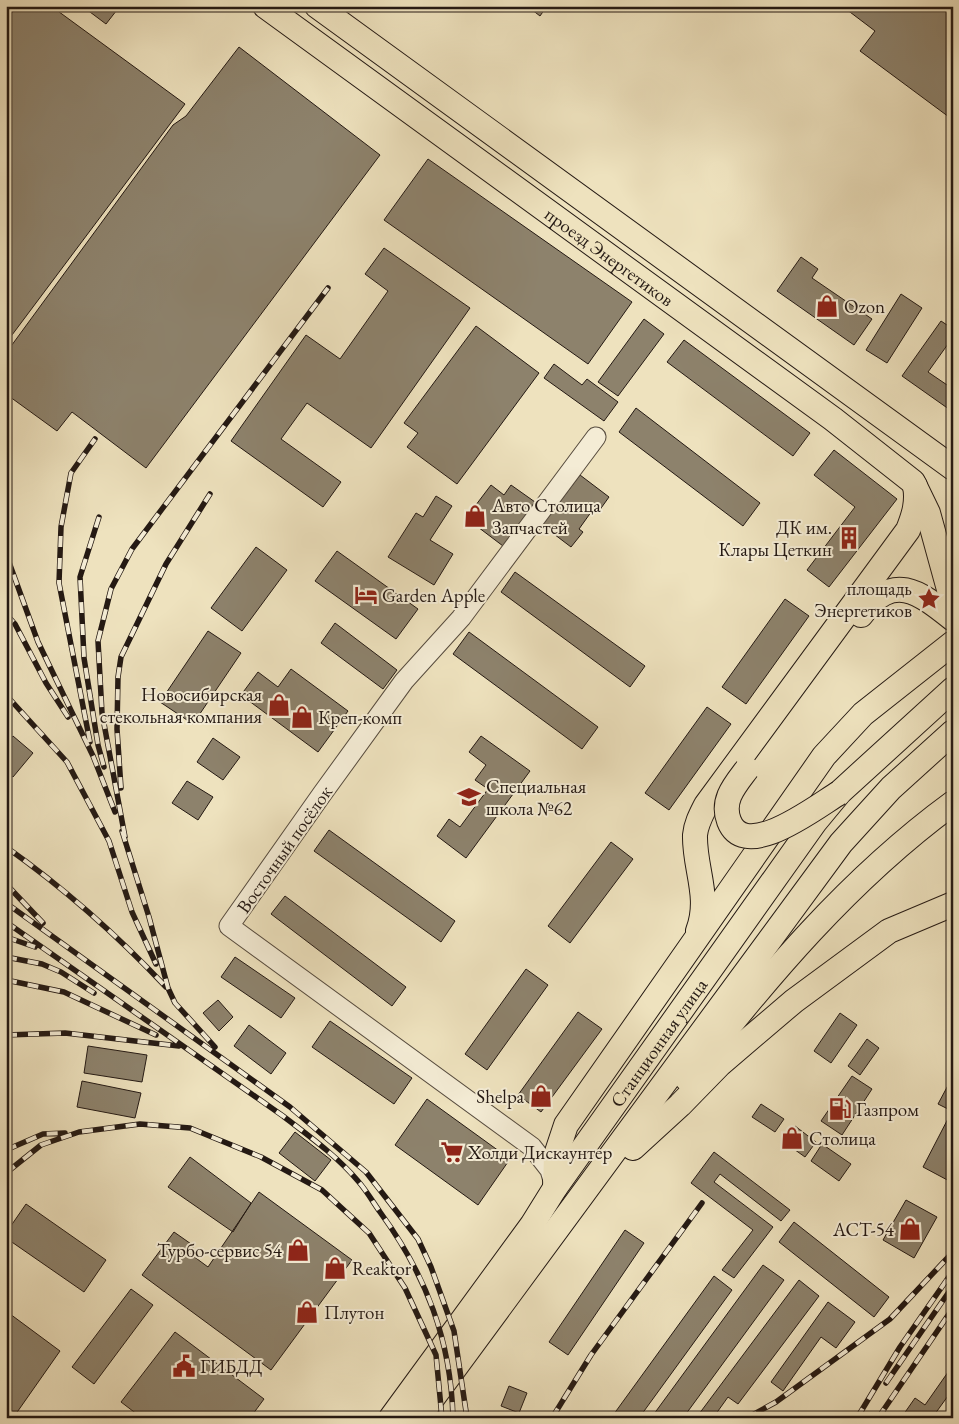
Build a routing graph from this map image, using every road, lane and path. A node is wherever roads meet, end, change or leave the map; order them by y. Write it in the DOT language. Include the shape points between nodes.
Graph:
graph roads {
  1 [pos="265,6"];
  2 [pos="317,6"];
  3 [pos="596,437"];
  4 [pos="953,468"];
  5 [pos="915,486"];
  6 [pos="953,604"];
  7 [pos="953,619"];
  8 [pos="953,643"];
  9 [pos="953,690"];
  10 [pos="953,732"];
  11 [pos="839,793"];
  12 [pos="953,803"];
  13 [pos="953,904"];
  14 [pos="693,945"];
  15 [pos="632,1148"];
  16 [pos="556,1188"];
  17 [pos="498,1271"];
  18 [pos="518,1284"];
  19 [pos="391,1418"];
  20 [pos="418,1418"];
  1 -- 5 [label="main road, проезд Энергетиков" via="832,419"];
  2 -- 4 [label="main road, проезд Энергетиков"];
  3 -- 16 [label="street, Восточный посёлок" via="461,618 404,681 229,926 532,1148 550,1170"];
  5 -- 6 [label="main road, проезд Энергетиков" via="928,513"];
  5 -- 14 [label="main road" via="914,514 908,530 702,813 695,835 703,885 703,915"];
  7 -- 11 [label="main road, bridge" via="934,603 908,589 884,592 870,603 747,770 728,798 726,810 730,824 739,833 750,838 764,836"];
  8 -- 14 [label="main road" via="863,714 836,743"];
  9 -- 11 [label="main road, Станционная улица"];
  10 -- 18 [label="main road, Станционная улица" via="891,788 846,836"];
  11 -- 16 [label="main road, Станционная улица"];
  12 -- 15 [label="main road" via="916,830 806,935 748,1001"];
  13 -- 15 [label="main road" via="888,931 794,1001 720,1064"];
  14 -- 16 [label="main road" via="566,1125 556,1155"];
  15 -- 18 [label="main road" via="554,1252"];
  16 -- 17 [label="main road, Станционная улица"];
  17 -- 18 [label="main road"];
  17 -- 19 [label="main road, Станционная улица"];
  18 -- 20 [label="main road, Станционная улица"];
}
